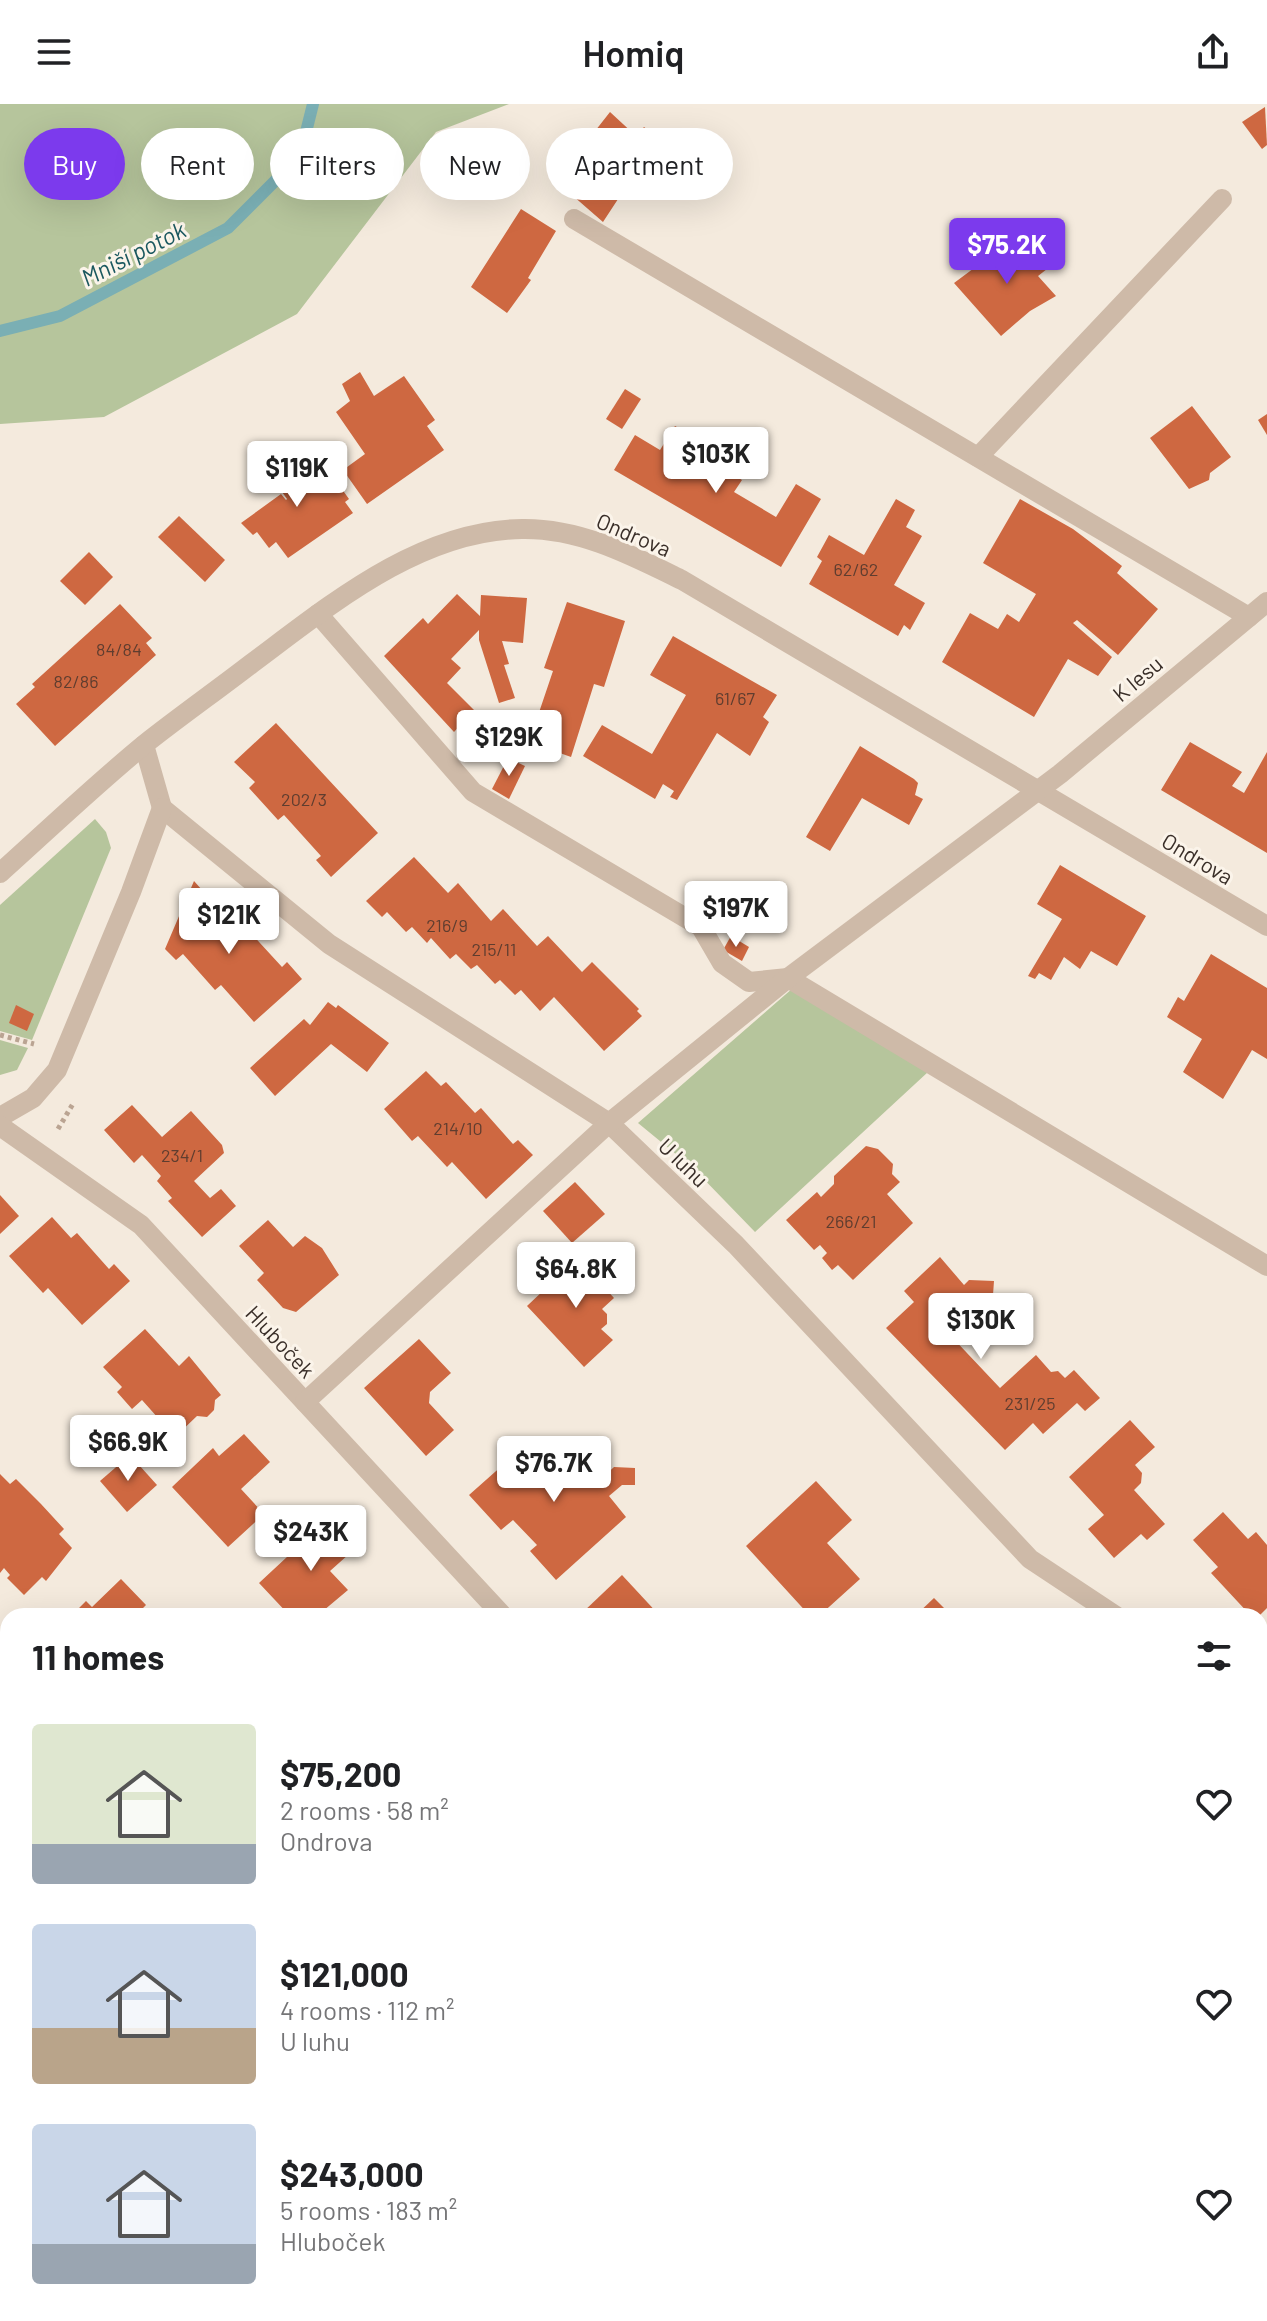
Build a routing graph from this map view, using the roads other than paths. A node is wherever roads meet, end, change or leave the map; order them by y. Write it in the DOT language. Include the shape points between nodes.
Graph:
graph roads {
  1 [pos="1222,199"];
  2 [pos="574,219"];
  3 [pos="978,457"];
  4 [pos="1267,602"];
  5 [pos="318,614"];
  6 [pos="1249,617"];
  7 [pos="144,745"];
  8 [pos="1038,791"];
  9 [pos="162,808"];
  10 [pos="0,873"];
  11 [pos="1267,926"];
  12 [pos="788,978"];
  13 [pos="0,1117"];
  14 [pos="609,1123"];
  15 [pos="0,1126"];
  16 [pos="1267,1266"];
  17 [pos="305,1402"];
  18 [pos="496,1608"];
  19 [pos="1104,1608"];
  1 -- 3 [label="street"];
  2 -- 3 [label="street"];
  3 -- 6 [label="street"];
  4 -- 6 [label="street, K lesu"];
  5 -- 7 [label="street, Ondrova"];
  5 -- 8 [label="street, Ondrova" via="398,565 459,540 524,529 583,537 682,580"];
  5 -- 12 [label="street" via="473,792 701,927 722,963 749,982"];
  6 -- 8 [label="street, K lesu"];
  7 -- 9 [label="street"];
  7 -- 10 [label="street, Ondrova"];
  8 -- 11 [label="street, Ondrova"];
  8 -- 12 [label="street, K lesu"];
  9 -- 13 [label="street" via="57,1070 33,1098"];
  9 -- 14 [label="street, U luhu" via="329,944"];
  12 -- 14 [label="street, K lesu"];
  12 -- 16 [label="street"];
  14 -- 17 [label="street, K lesu"];
  14 -- 19 [label="street, U luhu" via="736,1245 1030,1559"];
  15 -- 17 [label="street, Hluboček" via="141,1225"];
  17 -- 18 [label="street, Hluboček"];
}
